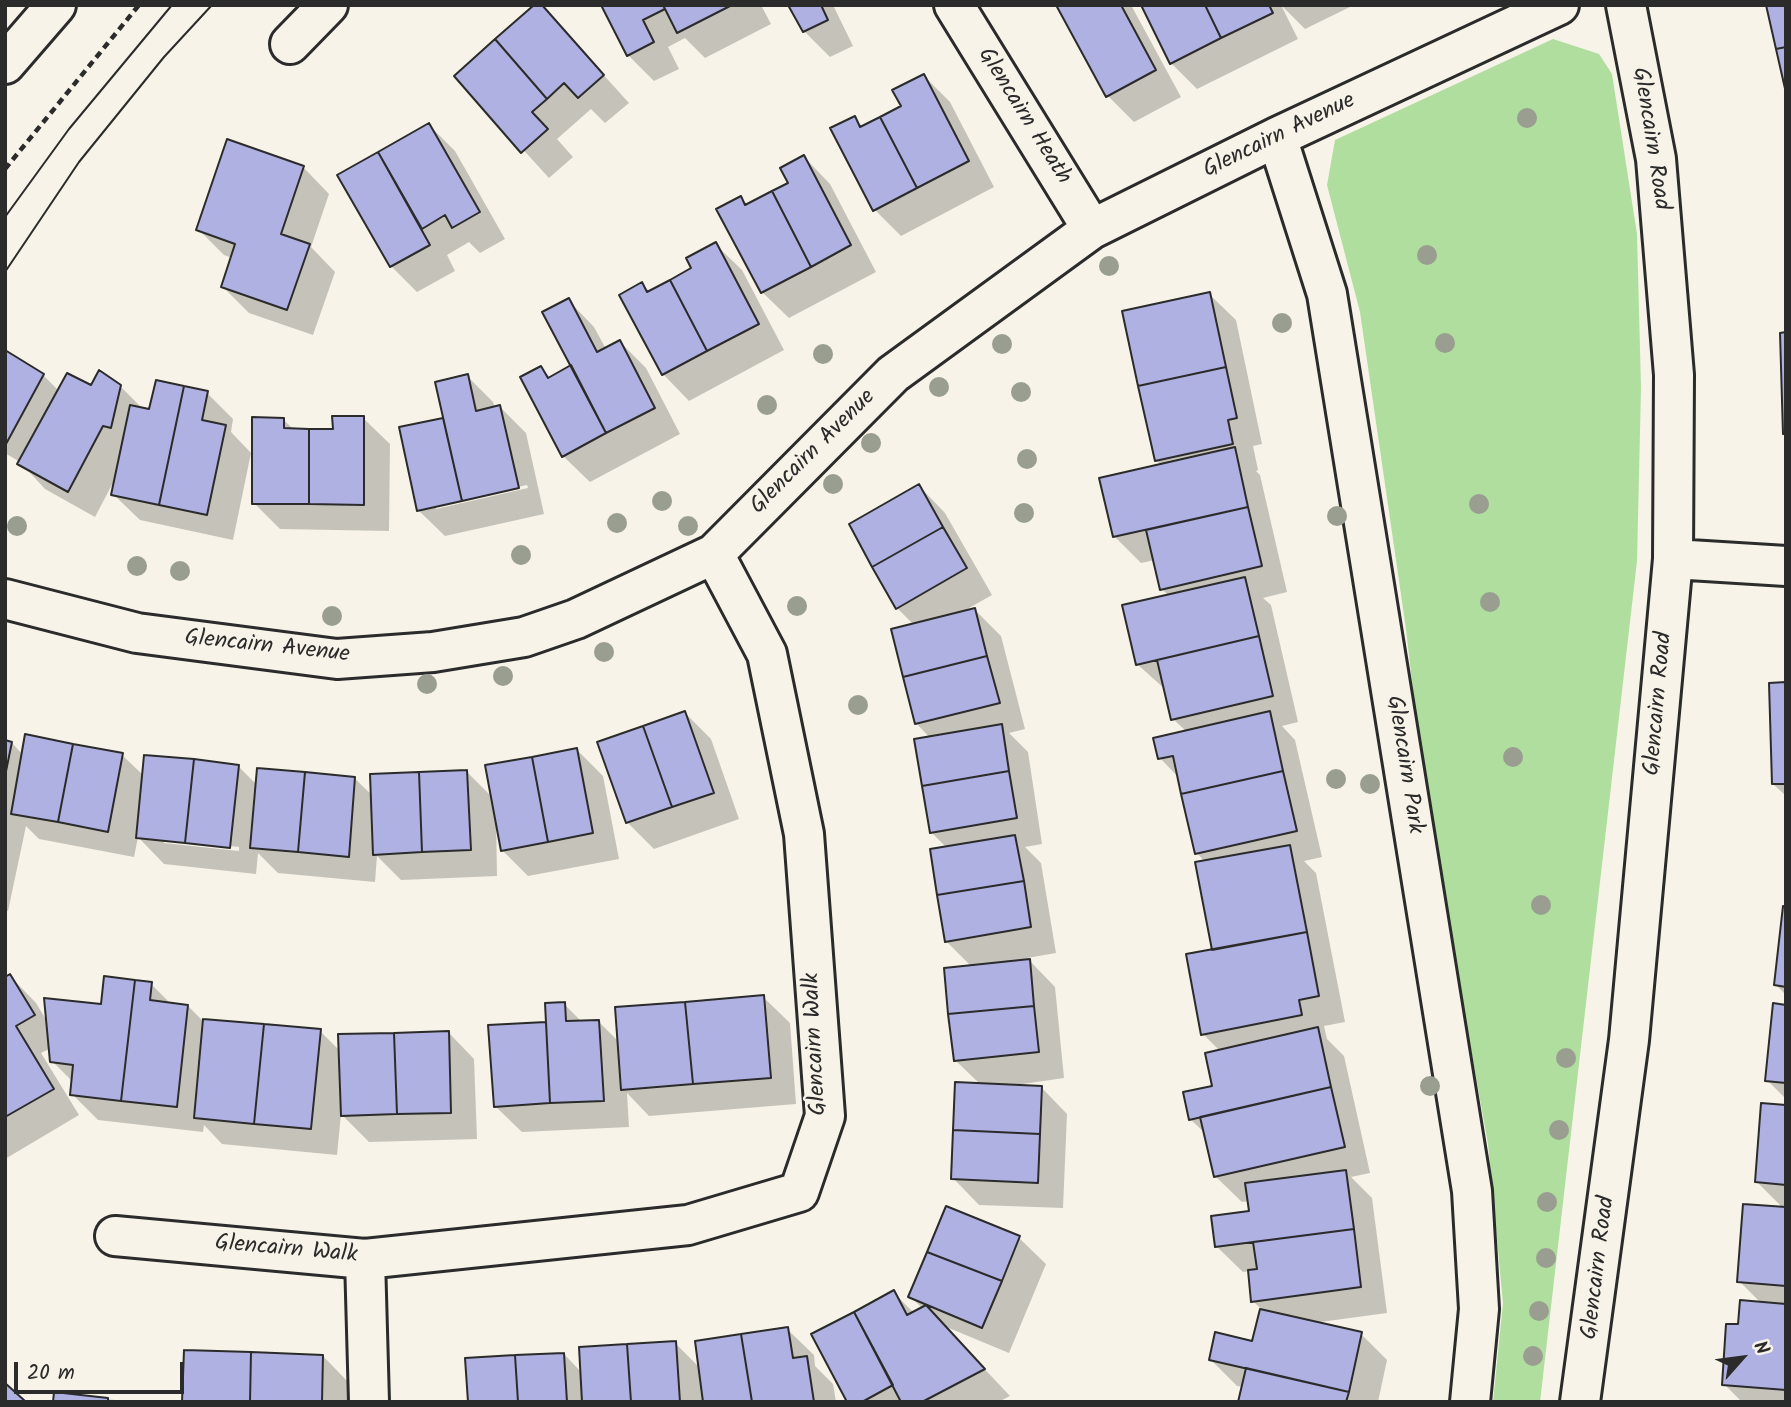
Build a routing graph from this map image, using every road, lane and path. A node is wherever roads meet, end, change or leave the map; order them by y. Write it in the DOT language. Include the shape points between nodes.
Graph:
graph roads {
  1 [pos="56,5"];
  2 [pos="139,5"];
  3 [pos="328,5"];
  4 [pos="954,5"];
  5 [pos="1559,5"];
  6 [pos="1626,5"];
  7 [pos="290,44"];
  8 [pos="5,64"];
  9 [pos="1277,137"];
  10 [pos="5,169"];
  11 [pos="1092,229"];
  12 [pos="714,554"];
  13 [pos="1673,559"];
  14 [pos="1786,566"];
  15 [pos="5,599"];
  16 [pos="115,1236"];
  17 [pos="365,1259"];
  18 [pos="369,1402"];
  19 [pos="1470,1402"];
  20 [pos="1580,1402"];
  1 -- 8 [label="street"];
  2 -- 10 [label="path"];
  3 -- 7 [label="street"];
  4 -- 11 [label="street, Glencairn Heath"];
  5 -- 9 [label="street, Glencairn Avenue"];
  6 -- 13 [label="street, Glencairn Road" via="1656,159 1674,375"];
  9 -- 11 [label="street, Glencairn Avenue"];
  9 -- 19 [label="street, Glencairn Park" via="1327,294 1472,1191 1479,1309"];
  11 -- 12 [label="street, Glencairn Avenue" via="893,374"];
  12 -- 15 [label="street, Glencairn Avenue" via="576,620 524,637 433,652 337,659 137,633"];
  12 -- 17 [label="street, Glencairn Walk" via="767,654 804,834 825,1116 799,1192 688,1225"];
  13 -- 14 [label="street"];
  13 -- 20 [label="street, Glencairn Road" via="1629,1040"];
  16 -- 17 [label="street, Glencairn Walk"];
  17 -- 18 [label="street"];
}
